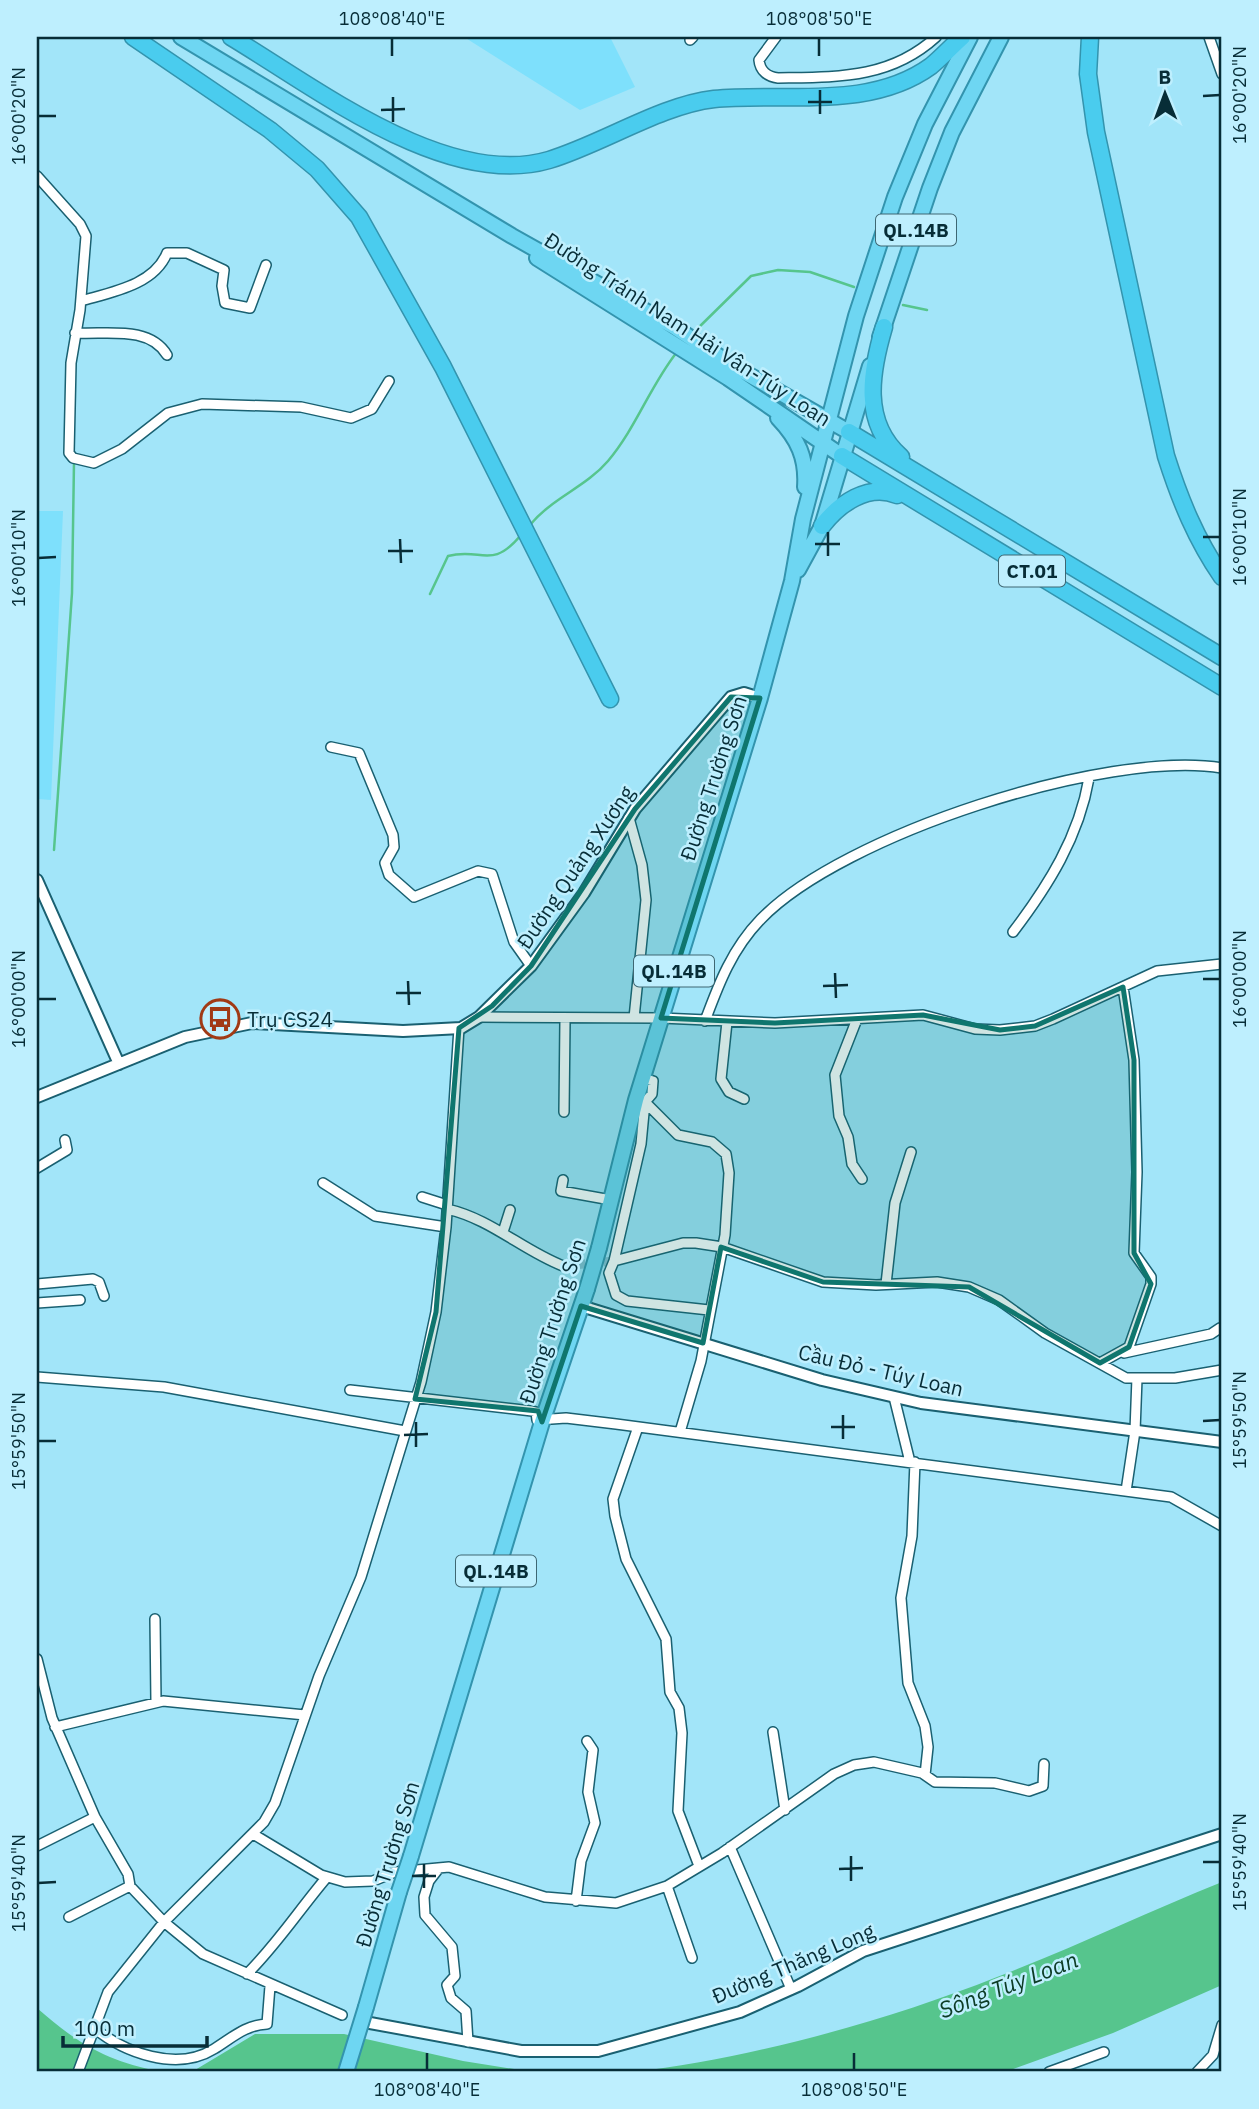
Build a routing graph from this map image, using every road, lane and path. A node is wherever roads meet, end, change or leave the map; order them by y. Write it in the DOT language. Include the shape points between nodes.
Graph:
graph roads {
  1 [pos="133,37"];
  2 [pos="181,37"];
  3 [pos="231,37"];
  4 [pos="776,37"];
  5 [pos="936,37"];
  6 [pos="962,37"];
  7 [pos="970,37"];
  8 [pos="1001,37"];
  9 [pos="1090,37"];
  10 [pos="1209,37"];
  11 [pos="1222,74"];
  12 [pos="37,176"];
  13 [pos="512,236"];
  14 [pos="266,265"];
  15 [pos="81,301"];
  16 [pos="884,327"];
  17 [pos="75,333"];
  18 [pos="698,352"];
  19 [pos="167,355"];
  20 [pos="728,378"];
  21 [pos="389,381"];
  22 [pos="829,418"];
  23 [pos="849,432"];
  24 [pos="823,441"];
  25 [pos="842,456"];
  26 [pos="963,500"];
  27 [pos="803,519"];
  28 [pos="950,522"];
  29 [pos="822,526"];
  30 [pos="1222,577"];
  31 [pos="792,581"];
  32 [pos="1222,657"];
  33 [pos="1222,687"];
  34 [pos="609,695"];
  35 [pos="760,698"];
  36 [pos="331,747"];
  37 [pos="1222,768"];
  38 [pos="1089,778"];
  39 [pos="629,818"];
  40 [pos="37,880"];
  41 [pos="1013,932"];
  42 [pos="1222,964"];
  43 [pos="531,966"];
  44 [pos="1123,987"];
  45 [pos="479,1017"];
  46 [pos="634,1018"];
  47 [pos="661,1018"];
  48 [pos="857,1019"];
  49 [pos="565,1020"];
  50 [pos="705,1021"];
  51 [pos="727,1022"];
  52 [pos="459,1028"];
  53 [pos="119,1064"];
  54 [pos="643,1078"];
  55 [pos="37,1097"];
  56 [pos="744,1099"];
  57 [pos="645,1102"];
  58 [pos="564,1112"];
  59 [pos="65,1139"];
  60 [pos="911,1152"];
  61 [pos="37,1168"];
  62 [pos="862,1179"];
  63 [pos="563,1180"];
  64 [pos="323,1183"];
  65 [pos="422,1197"];
  66 [pos="611,1200"];
  67 [pos="447,1207"];
  68 [pos="510,1210"];
  69 [pos="446,1227"];
  70 [pos="503,1232"];
  71 [pos="722,1247"];
  72 [pos="614,1261"];
  73 [pos="563,1266"];
  74 [pos="37,1284"];
  75 [pos="887,1284"];
  76 [pos="104,1296"];
  77 [pos="80,1300"];
  78 [pos="37,1303"];
  79 [pos="581,1306"];
  80 [pos="709,1311"];
  81 [pos="1220,1328"];
  82 [pos="703,1343"];
  83 [pos="1119,1354"];
  84 [pos="1100,1363"];
  85 [pos="1222,1370"];
  86 [pos="37,1377"];
  87 [pos="1137,1378"];
  88 [pos="350,1390"];
  89 [pos="894,1397"];
  90 [pos="415,1399"];
  91 [pos="542,1422"];
  92 [pos="638,1427"];
  93 [pos="405,1431"];
  94 [pos="1135,1431"];
  95 [pos="680,1432"];
  96 [pos="1222,1442"];
  97 [pos="913,1462"];
  98 [pos="1126,1491"];
  99 [pos="1222,1526"];
  100 [pos="155,1619"];
  101 [pos="37,1659"];
  102 [pos="156,1702"];
  103 [pos="305,1715"];
  104 [pos="55,1727"];
  105 [pos="773,1732"];
  106 [pos="587,1741"];
  107 [pos="1044,1764"];
  108 [pos="925,1774"];
  109 [pos="785,1810"];
  110 [pos="95,1817"];
  111 [pos="253,1834"];
  112 [pos="1222,1834"];
  113 [pos="37,1846"];
  114 [pos="730,1847"];
  115 [pos="699,1866"];
  116 [pos="439,1868"];
  117 [pos="327,1877"];
  118 [pos="130,1886"];
  119 [pos="667,1886"];
  120 [pos="576,1901"];
  121 [pos="68,1917"];
  122 [pos="164,1922"];
  123 [pos="692,1958"];
  124 [pos="247,1974"];
  125 [pos="270,1986"];
  126 [pos="791,1989"];
  127 [pos="342,2015"];
  128 [pos="370,2023"];
  129 [pos="1222,2025"];
  130 [pos="93,2027"];
  131 [pos="468,2042"];
  132 [pos="1104,2052"];
  133 [pos="78,2072"];
  134 [pos="346,2072"];
  135 [pos="1049,2072"];
  136 [pos="1197,2072"];
  1 -- 34 [label="highway" via="271,130 317,169 359,217 511,499"];
  2 -- 13 [label="highway, Đường Tránh Nam Hải Vân-Túy Loan"];
  3 -- 6 [label="highway" via="421,148 477,163 515,165 582,150 706,100 829,96 883,88 930,66"];
  4 -- 5 [label="street" via="759,67 778,78 861,75 908,58"];
  7 -- 22 [label="highway, Đường Trường Sơn / QL.14B" via="925,124 895,197"];
  8 -- 16 [label="highway, Đường Trường Sơn / QL.14B" via="939,166"];
  9 -- 30 [label="highway" via="1088,74 1096,132 1166,456 1202,548"];
  10 -- 11 [label="street"];
  12 -- 15 [label="street" via="84,229 87,243"];
  13 -- 18 [label="highway, Đường Tránh Nam Hải Vân-Túy Loan" via="531,254 662,337"];
  13 -- 18 [label="highway, Đường Tránh Nam Hải Vân-Túy Loan" via="674,327"];
  14 -- 15 [label="street" via="250,307 225,303 224,270 187,253 167,253 161,267 146,278"];
  15 -- 17 [label="street"];
  16 -- 23 [label="highway, Đường Trường Sơn / QL.14B"];
  16 -- 26 [label="highway" via="870,392 883,433 892,449 912,467"];
  17 -- 19 [label="street" via="136,333 160,343"];
  17 -- 21 [label="street" via="69,453 94,463 122,449 168,413 202,404 242,403 301,407 351,418 372,409"];
  18 -- 20 [label="highway, Đường Tránh Nam Hải Vân-Túy Loan"];
  18 -- 22 [label="highway, Đường Tránh Nam Hải Vân-Túy Loan"];
  20 -- 24 [label="highway, Đường Tránh Nam Hải Vân-Túy Loan"];
  20 -- 27 [label="highway" via="770,410 799,445 806,469"];
  22 -- 23 [label="highway, Đường Tránh Nam Hải Vân-Túy Loan"];
  22 -- 24 [label="highway, Đường Trường Sơn / QL.14B"];
  23 -- 25 [label="highway, Đường Trường Sơn / QL.14B"];
  23 -- 26 [label="highway, CT.01"];
  24 -- 25 [label="highway, Đường Tránh Nam Hải Vân-Túy Loan"];
  24 -- 27 [label="highway, Đường Trường Sơn / QL.14B"];
  25 -- 28 [label="highway, CT.01"];
  25 -- 29 [label="highway, Đường Trường Sơn / QL.14B"];
  26 -- 32 [label="highway, CT.01"];
  27 -- 31 [label="highway, Đường Trường Sơn / QL.14B"];
  28 -- 29 [label="highway" via="893,493 877,491 836,508"];
  28 -- 33 [label="highway, CT.01"];
  29 -- 31 [label="highway, Đường Trường Sơn / QL.14B"];
  31 -- 35 [label="highway, Đường Trường Sơn / QL.14B"];
  35 -- 39 [label="street, Đường Quảng Xương" via="744,693 731,697"];
  35 -- 47 [label="highway, Đường Trường Sơn / QL.14B"];
  36 -- 43 [label="street" via="359,753 369,770 393,835 394,847 385,863 389,875 414,897 478,871 492,874 514,942"];
  37 -- 38 [label="street" via="1156,767"];
  38 -- 41 [label="street" via="1074,834"];
  38 -- 50 [label="street" via="1004,797 911,829 814,878 746,936 726,966"];
  39 -- 43 [label="street, Đường Quảng Xương" via="591,883"];
  39 -- 46 [label="street" via="646,900"];
  40 -- 53 [label="street"];
  42 -- 44 [label="street" via="1157,971"];
  43 -- 45 [label="street, Đường Quảng Xương"];
  44 -- 48 [label="street" via="1035,1026 1000,1031 923,1015"];
  44 -- 83 [label="street" via="1134,1060 1134,1253 1151,1284 1129,1347"];
  45 -- 49 [label="street"];
  45 -- 52 [label="street, Đường Quảng Xương"];
  46 -- 47 [label="street"];
  46 -- 49 [label="street"];
  47 -- 50 [label="street"];
  47 -- 54 [label="highway, Đường Trường Sơn / QL.14B"];
  48 -- 51 [label="street"];
  48 -- 62 [label="street" via="835,1075 839,1116 852,1164"];
  49 -- 58 [label="street"];
  50 -- 51 [label="street"];
  51 -- 56 [label="street" via="721,1079 729,1093"];
  52 -- 53 [label="street, Đường Quảng Xương" via="403,1031 252,1023 185,1037"];
  52 -- 67 [label="street"];
  53 -- 55 [label="street, Đường Quảng Xương"];
  54 -- 57 [label="street" via="653,1081 652,1094"];
  54 -- 66 [label="highway, Đường Trường Sơn / QL.14B"];
  57 -- 71 [label="street" via="678,1135 712,1142 726,1154 729,1173"];
  57 -- 72 [label="street" via="641,1144"];
  59 -- 61 [label="street" via="67,1150"];
  60 -- 75 [label="street" via="895,1203"];
  63 -- 66 [label="street" via="561,1191"];
  64 -- 69 [label="street" via="375,1216"];
  65 -- 67 [label="street"];
  66 -- 79 [label="highway, Đường Trường Sơn / QL.14B, bridge"];
  67 -- 69 [label="street"];
  67 -- 70 [label="street"];
  68 -- 70 [label="street"];
  69 -- 90 [label="street" via="436,1312"];
  70 -- 73 [label="street"];
  71 -- 72 [label="street" via="682,1243"];
  71 -- 75 [label="street" via="823,1282"];
  71 -- 80 [label="street"];
  72 -- 80 [label="street" via="609,1273 615,1295 627,1301"];
  74 -- 76 [label="street" via="93,1279"];
  75 -- 84 [label="street" via="937,1282 969,1287 999,1300 1045,1333"];
  77 -- 78 [label="street"];
  79 -- 82 [label="street, Cầu Đỏ - Túy Loan"];
  79 -- 91 [label="highway, Đường Trường Sơn / QL.14B"];
  80 -- 82 [label="street"];
  81 -- 83 [label="street" via="1211,1334"];
  82 -- 89 [label="street, Cầu Đỏ - Túy Loan"];
  82 -- 95 [label="street"];
  83 -- 84 [label="street"];
  84 -- 87 [label="street" via="1126,1378"];
  85 -- 87 [label="street" via="1175,1378"];
  86 -- 93 [label="street" via="164,1387"];
  87 -- 94 [label="street"];
  88 -- 90 [label="street"];
  89 -- 94 [label="street, Cầu Đỏ - Túy Loan"];
  89 -- 97 [label="street"];
  90 -- 91 [label="street" via="536,1412"];
  90 -- 93 [label="street"];
  91 -- 92 [label="street" via="566,1418"];
  91 -- 134 [label="highway, Đường Trường Sơn / QL.14B, bridge"];
  92 -- 95 [label="street"];
  92 -- 115 [label="street" via="613,1499 615,1516 626,1559 666,1639 670,1692 679,1708 682,1733 678,1811"];
  93 -- 103 [label="street" via="361,1577"];
  94 -- 96 [label="street, Cầu Đỏ - Túy Loan"];
  94 -- 98 [label="street"];
  95 -- 97 [label="street"];
  97 -- 98 [label="street"];
  97 -- 108 [label="street" via="912,1536 901,1598 908,1683 928,1747"];
  98 -- 99 [label="street" via="1171,1497"];
  100 -- 102 [label="street"];
  101 -- 104 [label="street"];
  102 -- 103 [label="street"];
  102 -- 104 [label="street"];
  103 -- 111 [label="street" via="275,1803"];
  104 -- 110 [label="street"];
  105 -- 109 [label="street"];
  106 -- 120 [label="street" via="593,1750 588,1792 595,1823 581,1861"];
  107 -- 108 [label="street" via="1043,1786 1029,1791 995,1783 935,1782"];
  108 -- 109 [label="street" via="874,1762 854,1765"];
  109 -- 114 [label="street"];
  110 -- 113 [label="street"];
  110 -- 118 [label="street" via="128,1874"];
  111 -- 117 [label="street"];
  111 -- 122 [label="street"];
  112 -- 126 [label="street, Đường Thăng Long" via="863,1951"];
  114 -- 115 [label="street"];
  114 -- 126 [label="street"];
  115 -- 119 [label="street"];
  116 -- 117 [label="street" via="395,1872 373,1881"];
  116 -- 120 [label="street"];
  116 -- 131 [label="street" via="424,1897 425,1915 453,1947 454,1976 447,1985 451,1998 467,2011"];
  117 -- 124 [label="street" via="288,1923 281,1940"];
  118 -- 121 [label="street"];
  118 -- 122 [label="street"];
  119 -- 120 [label="street" via="615,1903"];
  119 -- 123 [label="street"];
  122 -- 124 [label="street" via="203,1954"];
  122 -- 130 [label="street" via="108,1992"];
  124 -- 125 [label="street"];
  125 -- 127 [label="street"];
  125 -- 130 [label="street" via="267,2024 243,2029 191,2059 151,2055 109,2040"];
  126 -- 131 [label="street, Đường Thăng Long" via="740,2012 598,2051 521,2051"];
  128 -- 131 [label="street, Đường Thăng Long"];
  129 -- 136 [label="street" via="1213,2055"];
  130 -- 133 [label="street"];
  132 -- 135 [label="street"];
}
